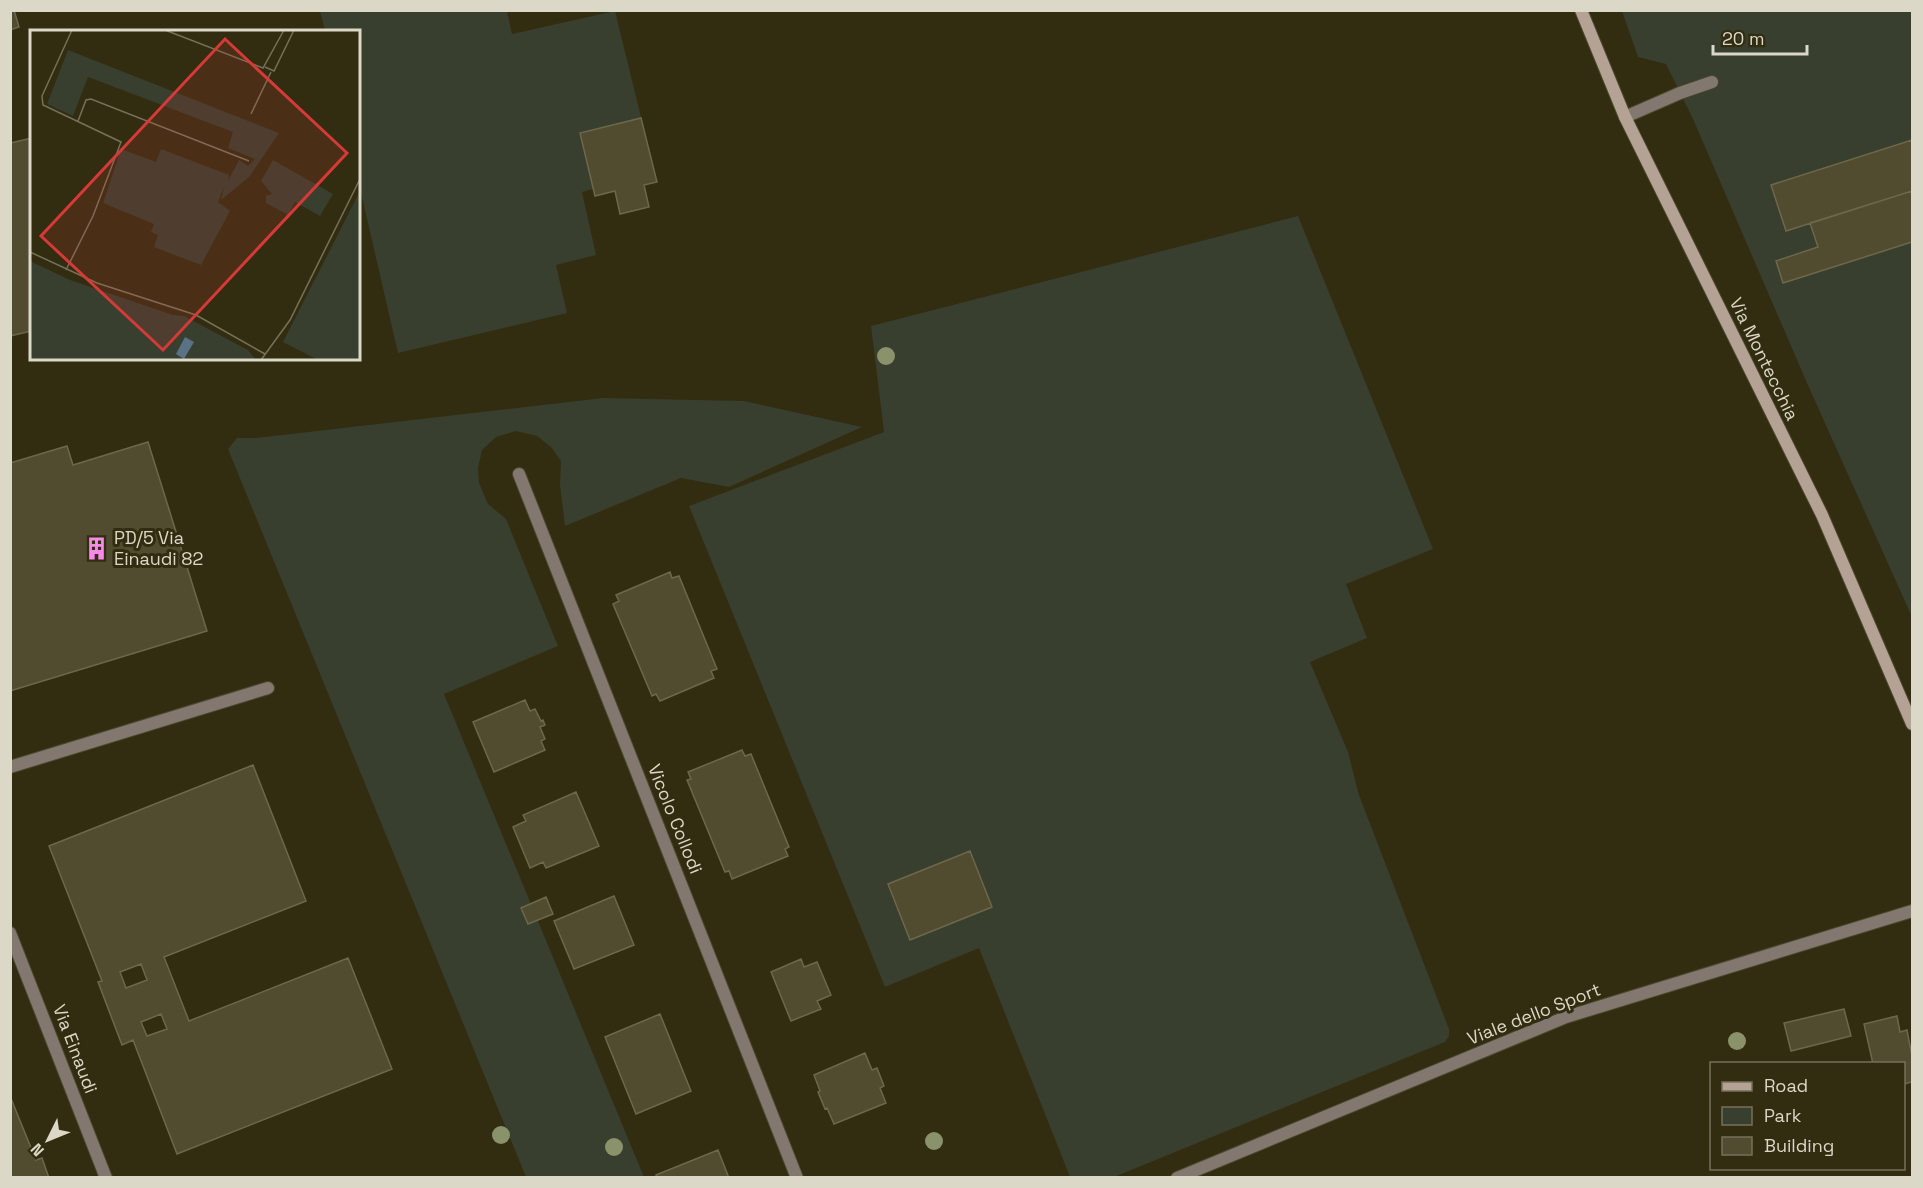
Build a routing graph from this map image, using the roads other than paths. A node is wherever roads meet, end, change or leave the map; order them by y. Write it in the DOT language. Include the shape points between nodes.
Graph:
graph roads {
  1 [pos="1581,10"];
  2 [pos="1712,82"];
  3 [pos="1625,117"];
  4 [pos="519,474"];
  5 [pos="268,688"];
  6 [pos="1912,724"];
  7 [pos="10,767"];
  8 [pos="1912,911"];
  9 [pos="10,933"];
  10 [pos="106,1178"];
  11 [pos="797,1178"];
  12 [pos="1177,1178"];
  1 -- 3 [label="street, Via Montecchia"];
  2 -- 3 [label="street"];
  3 -- 6 [label="street, Via Montecchia" via="1822,515"];
  4 -- 11 [label="street, Vicolo Collodi"];
  5 -- 7 [label="street"];
  8 -- 12 [label="street, Viale dello Sport" via="1566,1017"];
  9 -- 10 [label="street, Via Einaudi"];
}
